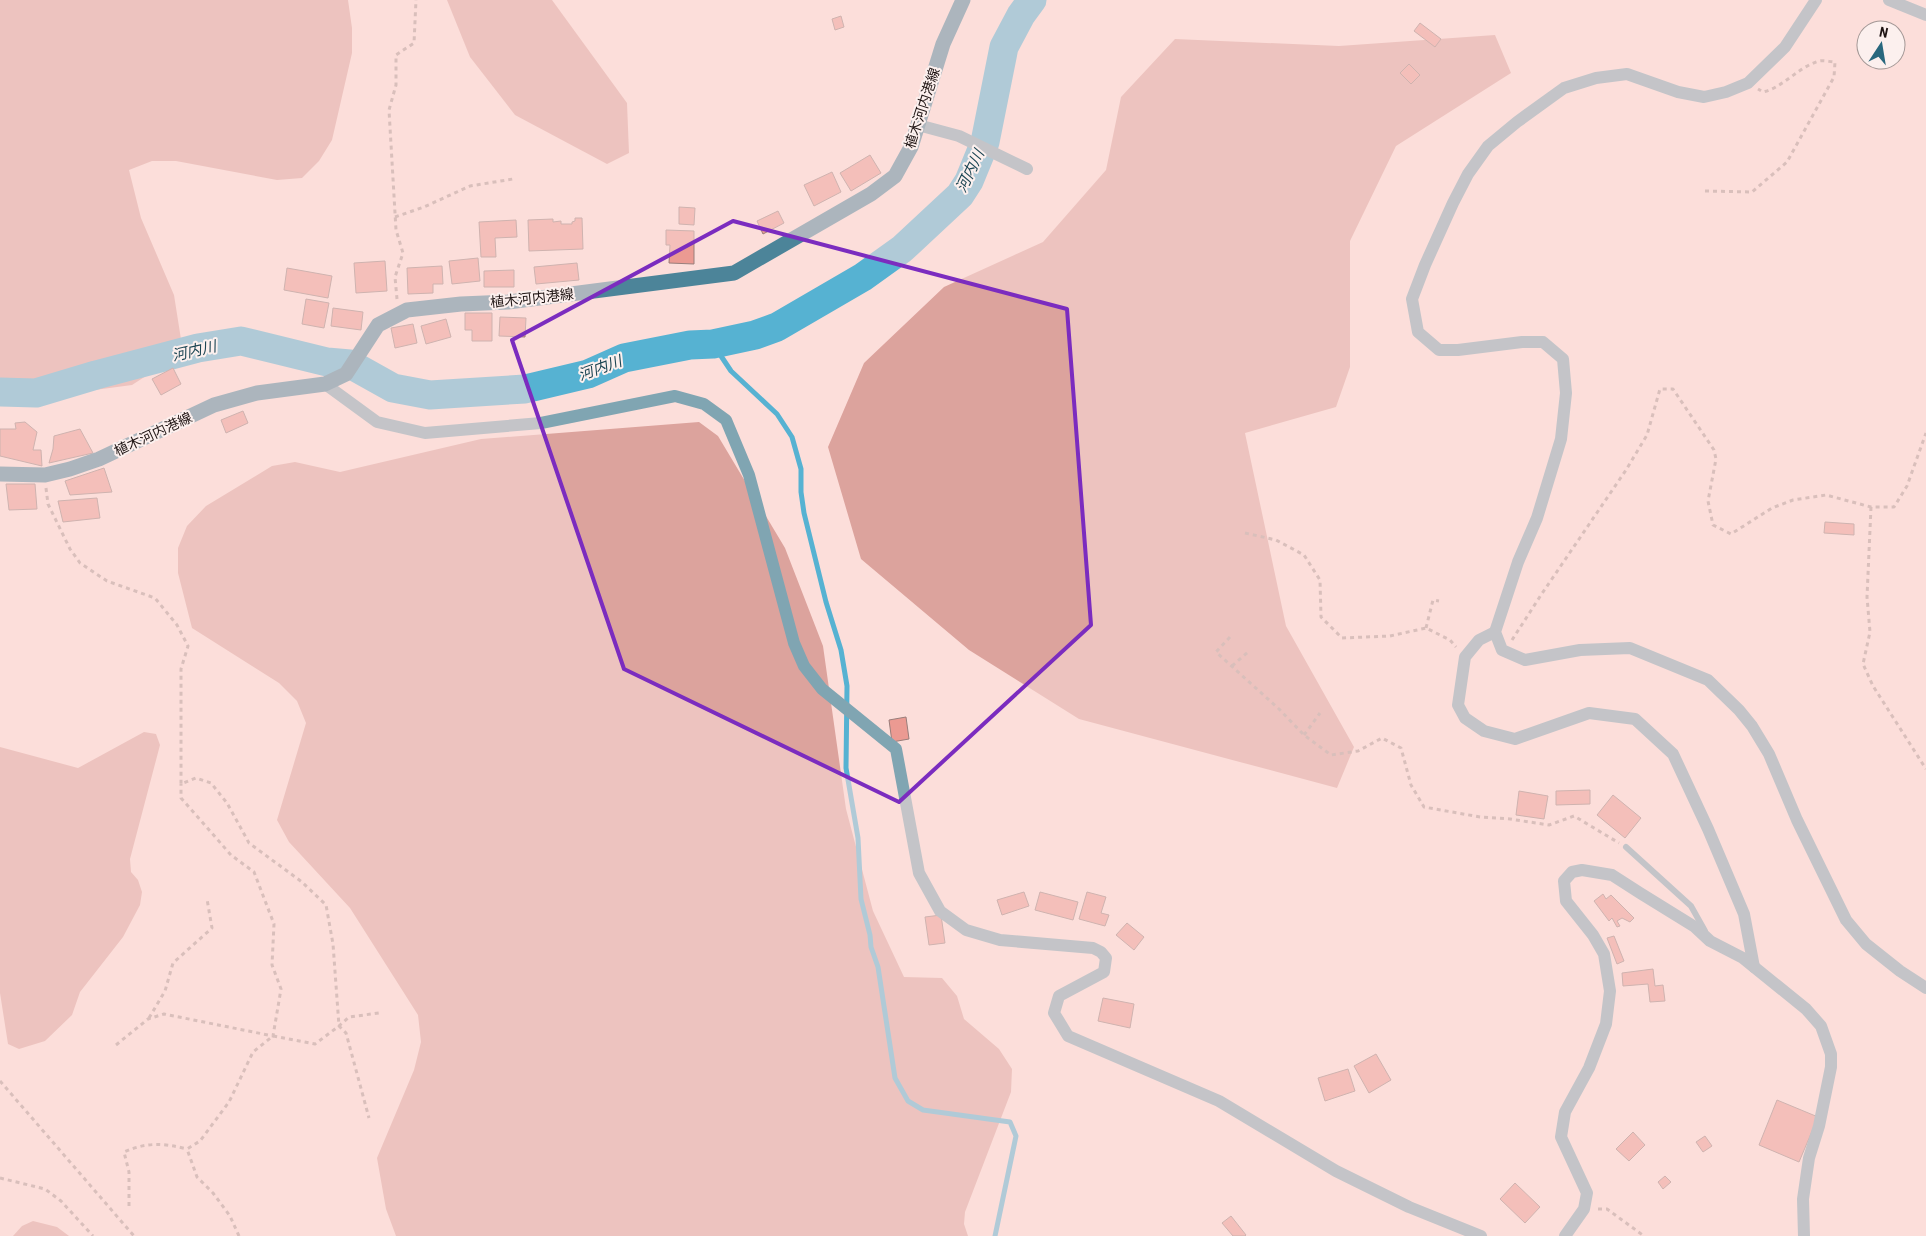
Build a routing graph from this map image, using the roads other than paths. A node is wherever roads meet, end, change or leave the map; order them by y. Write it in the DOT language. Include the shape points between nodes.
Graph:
graph roads {
  1 [pos="963,0"];
  2 [pos="1816,0"];
  3 [pos="1889,0"];
  4 [pos="1926,15"];
  5 [pos="918,125"];
  6 [pos="1027,169"];
  7 [pos="325,384"];
  8 [pos="0,474"];
  9 [pos="1495,632"];
  10 [pos="1626,847"];
  11 [pos="1710,941"];
  12 [pos="1754,967"];
  13 [pos="1926,988"];
  14 [pos="1481,1236"];
  15 [pos="1565,1236"];
  16 [pos="1804,1236"];
  1 -- 5 [label="main road, 植木河内港線" via="943,44"];
  2 -- 9 [label="street" via="1786,47 1748,83 1726,92 1704,97 1678,92 1627,74 1596,78 1564,88 1488,146 1453,203 1412,299 1418,332 1439,350 1543,342 1563,359 1566,393 1561,440 1537,518 1518,562"];
  3 -- 4 [label="street"];
  5 -- 6 [label="street" via="958,136"];
  5 -- 7 [label="main road, 植木河内港線" via="911,147 895,176 871,194 734,273 508,302 407,310 378,325 346,374"];
  7 -- 8 [label="main road, 植木河内港線" via="257,393 214,405 99,459 45,475"];
  7 -- 14 [label="street" via="377,422 425,433 541,423 675,396 704,404 726,420 749,475 794,642 804,666 822,689 896,749 919,873 940,911 966,930 1000,940 1093,948 1101,952 1106,958 1104,972 1059,996 1054,1013 1068,1036 1218,1101 1336,1171 1409,1207"];
  9 -- 12 [label="street" via="1479,640 1465,657 1458,705 1466,718 1484,731 1515,739 1590,713 1635,719 1673,754 1744,914"];
  9 -- 13 [label="street" via="1502,650 1525,660 1580,650 1630,648 1708,680 1739,710 1769,754 1846,920 1866,944"];
  10 -- 11 [label="lane" via="1691,906"];
  11 -- 12 [label="street" via="1744,958"];
  11 -- 15 [label="street" via="1695,927 1612,875 1577,871 1564,881 1566,901 1604,954 1610,991 1606,1024 1590,1068 1565,1112 1561,1137 1587,1194 1584,1209"];
  12 -- 16 [label="street" via="1821,1026 1831,1054 1803,1199"];
}
